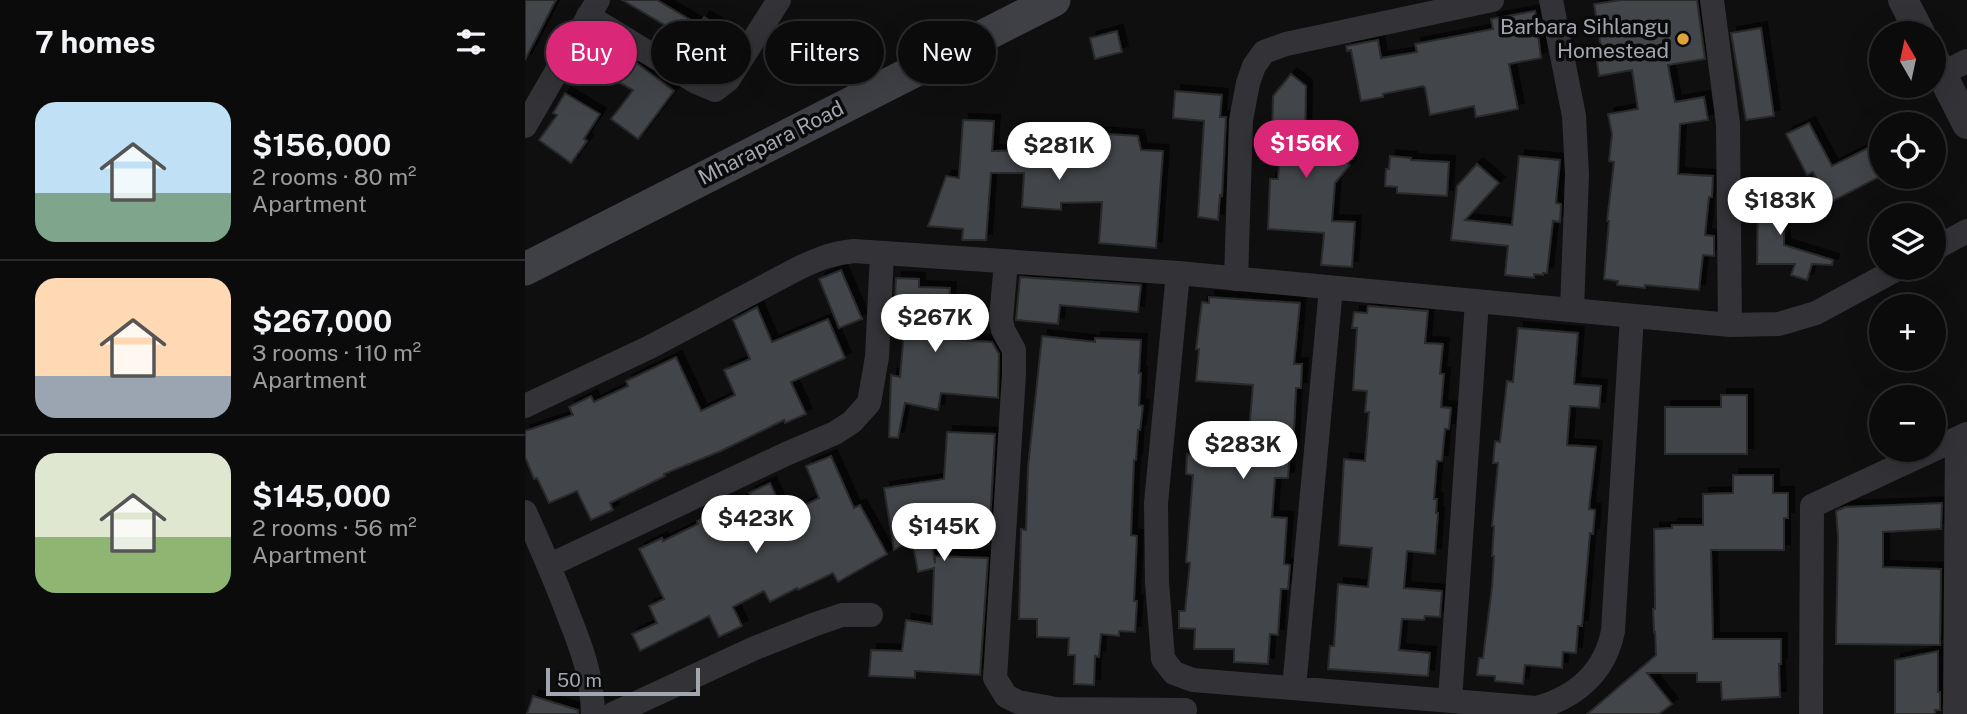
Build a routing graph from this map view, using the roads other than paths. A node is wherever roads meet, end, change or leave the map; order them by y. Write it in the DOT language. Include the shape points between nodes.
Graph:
graph roads {
  1 [pos="779,0"];
  2 [pos="1054,0"];
  3 [pos="1492,0"];
  4 [pos="1551,0"];
  5 [pos="1712,0"];
  6 [pos="1903,0"];
  7 [pos="594,8"];
  8 [pos="1914,21"];
  9 [pos="1947,65"];
  10 [pos="1967,124"];
  11 [pos="525,126"];
  12 [pos="1967,231"];
  13 [pos="1946,242"];
  14 [pos="882,253"];
  15 [pos="1006,262"];
  16 [pos="525,269"];
  17 [pos="1178,273"];
  18 [pos="1236,279"];
  19 [pos="1877,280"];
  20 [pos="1331,288"];
  21 [pos="1477,301"];
  22 [pos="1572,310"];
  23 [pos="1632,316"];
  24 [pos="1730,325"];
  25 [pos="525,405"];
  26 [pos="1962,437"];
  27 [pos="526,515"];
  28 [pos="550,565"];
  29 [pos="871,615"];
  30 [pos="1193,680"];
  31 [pos="1294,688"];
  32 [pos="1450,700"];
  33 [pos="1369,704"];
  34 [pos="1499,709"];
  35 [pos="1185,712"];
  36 [pos="593,714"];
  37 [pos="613,714"];
  38 [pos="1811,714"];
  39 [pos="1955,714"];
  1 -- 7 [label="street" via="728,80 715,90 696,82"];
  2 -- 16 [label="main road, Mharapara Road"];
  3 -- 18 [label="street" via="1264,52 1254,66 1241,120"];
  4 -- 22 [label="street" via="1574,116 1577,175"];
  5 -- 24 [label="street" via="1728,124"];
  6 -- 8 [label="street"];
  7 -- 11 [label="street"];
  9 -- 10 [label="street"];
  12 -- 13 [label="street"];
  14 -- 15 [label="street"];
  14 -- 25 [label="street" via="846,252 820,258 650,348"];
  14 -- 28 [label="street" via="877,356 869,403 852,422"];
  15 -- 17 [label="street"];
  15 -- 35 [label="street" via="1001,319 1014,350 1014,374 995,678 1006,696 1056,709"];
  17 -- 18 [label="street"];
  17 -- 30 [label="street" via="1156,503 1157,582 1163,659 1174,673"];
  18 -- 20 [label="street"];
  19 -- 24 [label="street" via="1816,313 1779,324"];
  20 -- 21 [label="street"];
  20 -- 31 [label="street"];
  21 -- 22 [label="street"];
  21 -- 32 [label="street"];
  22 -- 23 [label="street"];
  23 -- 24 [label="street"];
  23 -- 34 [label="street" via="1609,649 1596,672 1558,702"];
  26 -- 38 [label="street" via="1812,506"];
  26 -- 39 [label="street"];
  27 -- 28 [label="street"];
  28 -- 36 [label="street" via="587,664"];
  29 -- 37 [label="street" via="842,615 813,625"];
  30 -- 31 [label="street"];
  30 -- 35 [label="street"];
  31 -- 33 [label="street"];
  32 -- 33 [label="street"];
  32 -- 34 [label="street"];
}
